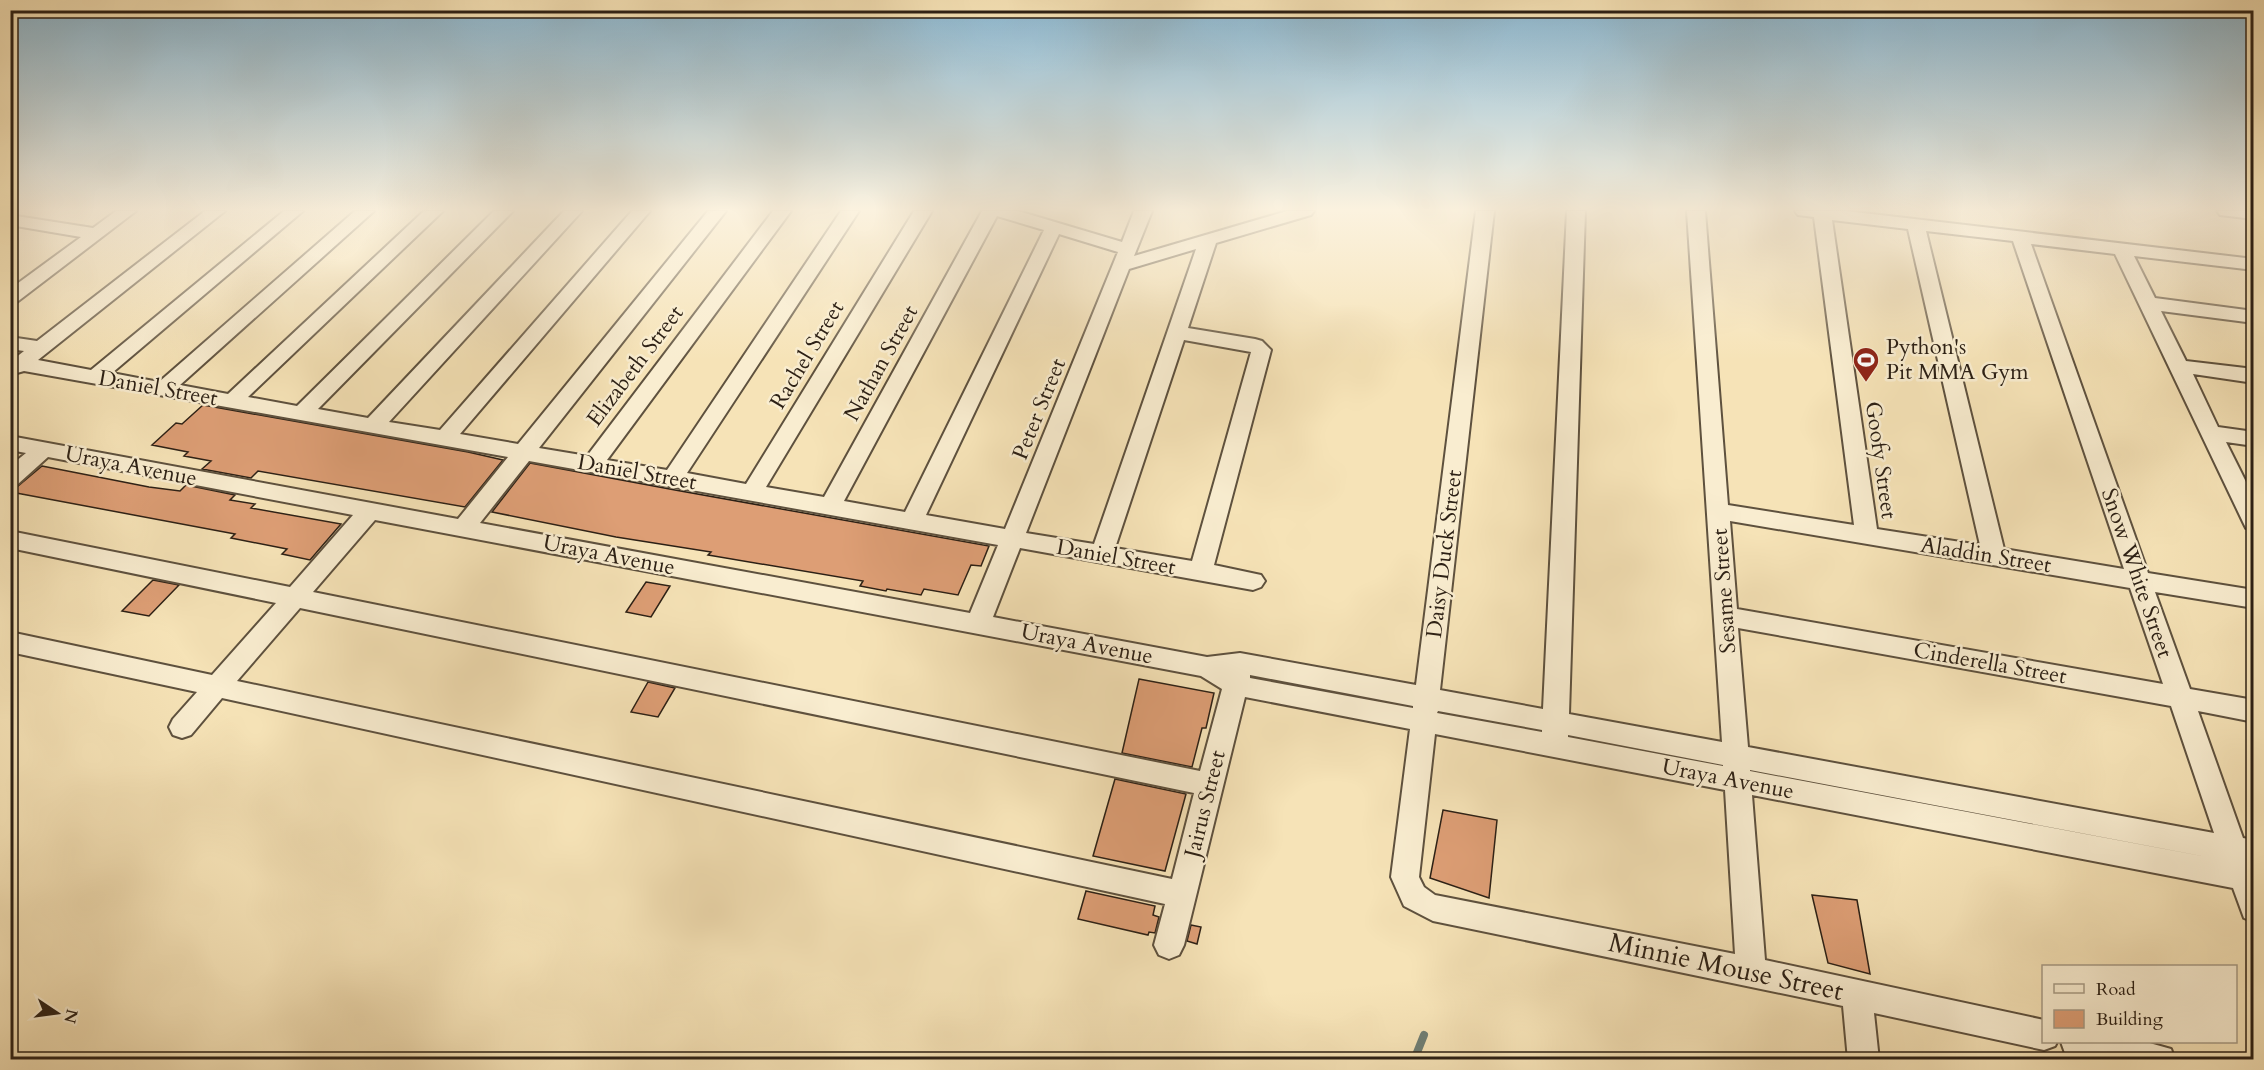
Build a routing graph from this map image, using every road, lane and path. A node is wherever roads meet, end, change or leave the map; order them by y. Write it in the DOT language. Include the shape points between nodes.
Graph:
graph roads {
  1 [pos="53,261"];
  2 [pos="152,261"];
  3 [pos="234,261"];
  4 [pos="308,261"];
  5 [pos="381,261"];
  6 [pos="454,261"];
  7 [pos="527,261"];
  8 [pos="598,261"];
  9 [pos="677,261"];
  10 [pos="745,261"];
  11 [pos="817,261"];
  12 [pos="892,261"];
  13 [pos="964,261"];
  14 [pos="1038,261"];
  15 [pos="1123,261"];
  16 [pos="1201,261"];
  17 [pos="1479,261"];
  18 [pos="1574,261"];
  19 [pos="1700,261"];
  20 [pos="1821,261"];
  21 [pos="1925,261"];
  22 [pos="2028,261"];
  23 [pos="2128,261"];
  24 [pos="2220,261"];
  25 [pos="2253,265"];
  26 [pos="20,282"];
  27 [pos="10,298"];
  28 [pos="2148,303"];
  29 [pos="2253,316"];
  30 [pos="1178,333"];
  31 [pos="10,343"];
  32 [pos="41,348"];
  33 [pos="2178,366"];
  34 [pos="16,368"];
  35 [pos="2253,376"];
  36 [pos="95,377"];
  37 [pos="163,389"];
  38 [pos="232,401"];
  39 [pos="302,414"];
  40 [pos="373,426"];
  41 [pos="2211,433"];
  42 [pos="444,439"];
  43 [pos="2253,439"];
  44 [pos="10,443"];
  45 [pos="44,449"];
  46 [pos="523,452"];
  47 [pos="592,465"];
  48 [pos="10,479"];
  49 [pos="672,479"];
  50 [pos="751,492"];
  51 [pos="830,507"];
  52 [pos="370,511"];
  53 [pos="1718,511"];
  54 [pos="2252,514"];
  55 [pos="912,521"];
  56 [pos="463,528"];
  57 [pos="1867,535"];
  58 [pos="10,539"];
  59 [pos="1013,539"];
  60 [pos="1102,554"];
  61 [pos="1994,556"];
  62 [pos="1201,572"];
  63 [pos="2139,580"];
  64 [pos="1253,581"];
  65 [pos="295,597"];
  66 [pos="2253,599"];
  67 [pos="1726,616"];
  68 [pos="978,624"];
  69 [pos="10,642"];
  70 [pos="1238,674"];
  71 [pos="217,687"];
  72 [pos="2180,698"];
  73 [pos="1425,710"];
  74 [pos="2253,711"];
  75 [pos="182,727"];
  76 [pos="1555,734"];
  77 [pos="1737,769"];
  78 [pos="1210,785"];
  79 [pos="2246,865"];
  80 [pos="1182,894"];
  81 [pos="1411,896"];
  82 [pos="2253,909"];
  83 [pos="1169,945"];
  84 [pos="1751,971"];
  85 [pos="1857,994"];
  86 [pos="2042,1035"];
  87 [pos="2085,1043"];
  88 [pos="1864,1059"];
  89 [pos="2160,1059"];
  1 -- 26 [label="street"];
  2 -- 32 [label="street"];
  3 -- 36 [label="street"];
  4 -- 37 [label="street"];
  5 -- 38 [label="street"];
  6 -- 39 [label="street"];
  7 -- 40 [label="street"];
  8 -- 42 [label="street"];
  9 -- 46 [label="street"];
  10 -- 47 [label="street, Elizabeth Street"];
  11 -- 49 [label="street"];
  12 -- 50 [label="street, Rachel Street"];
  13 -- 51 [label="street, Nathan Street"];
  14 -- 55 [label="street"];
  15 -- 59 [label="street, Peter Street"];
  16 -- 30 [label="street"];
  17 -- 73 [label="street, Daisy Duck Street"];
  18 -- 76 [label="street"];
  19 -- 53 [label="street, Sesame Street"];
  20 -- 57 [label="street, Goofy Street"];
  21 -- 61 [label="street"];
  22 -- 63 [label="street, Snow White Street"];
  23 -- 28 [label="street"];
  24 -- 25 [label="street"];
  26 -- 27 [label="street"];
  28 -- 29 [label="street"];
  28 -- 33 [label="street"];
  30 -- 60 [label="street"];
  30 -- 62 [label="street" via="1255,345 1261,351"];
  31 -- 32 [label="street"];
  32 -- 34 [label="street"];
  33 -- 35 [label="street"];
  33 -- 41 [label="street"];
  34 -- 36 [label="street, Daniel Street"];
  36 -- 37 [label="street, Daniel Street"];
  37 -- 38 [label="street, Daniel Street"];
  38 -- 39 [label="street, Daniel Street"];
  39 -- 40 [label="street, Daniel Street"];
  40 -- 42 [label="street, Daniel Street"];
  41 -- 43 [label="street"];
  41 -- 54 [label="street"];
  42 -- 46 [label="street, Daniel Street"];
  44 -- 45 [label="street, Uraya Avenue"];
  45 -- 48 [label="street"];
  45 -- 52 [label="street, Uraya Avenue"];
  46 -- 47 [label="street, Daniel Street"];
  46 -- 56 [label="street"];
  47 -- 49 [label="street, Daniel Street"];
  49 -- 50 [label="street, Daniel Street"];
  50 -- 51 [label="street, Daniel Street"];
  51 -- 55 [label="street, Daniel Street"];
  52 -- 56 [label="street, Uraya Avenue"];
  52 -- 65 [label="street"];
  53 -- 57 [label="street, Aladdin Street"];
  53 -- 67 [label="street, Sesame Street"];
  55 -- 59 [label="street, Daniel Street"];
  56 -- 68 [label="street, Uraya Avenue"];
  57 -- 61 [label="street, Aladdin Street"];
  58 -- 65 [label="street"];
  59 -- 60 [label="street, Daniel Street"];
  59 -- 68 [label="street, Peter Street"];
  60 -- 62 [label="street, Daniel Street"];
  61 -- 63 [label="street, Aladdin Street"];
  62 -- 64 [label="street, Daniel Street"];
  63 -- 66 [label="street, Aladdin Street"];
  63 -- 72 [label="street, Snow White Street"];
  65 -- 71 [label="street"];
  65 -- 78 [label="street"];
  67 -- 72 [label="street, Cinderella Street"];
  67 -- 77 [label="street, Sesame Street"];
  68 -- 70 [label="street, Uraya Avenue"];
  69 -- 71 [label="street"];
  70 -- 73 [label="street, Uraya Avenue"];
  70 -- 78 [label="street, Jairus Street"];
  71 -- 75 [label="street"];
  71 -- 80 [label="street"];
  72 -- 74 [label="street, Cinderella Street"];
  72 -- 79 [label="street, Snow White Street"];
  73 -- 76 [label="street, Uraya Avenue"];
  73 -- 81 [label="street, Daisy Duck Street" via="1405,877"];
  76 -- 77 [label="street, Uraya Avenue"];
  77 -- 79 [label="street, Uraya Avenue"];
  77 -- 84 [label="street, Sesame Street"];
  78 -- 80 [label="street, Jairus Street"];
  79 -- 82 [label="street, Snow White Street"];
  80 -- 83 [label="street, Jairus Street"];
  81 -- 84 [label="street, Minnie Mouse Street" via="1433,908"];
  84 -- 85 [label="street, Minnie Mouse Street"];
  85 -- 86 [label="street, Minnie Mouse Street"];
  85 -- 88 [label="street"];
  87 -- 89 [label="street"];
}
